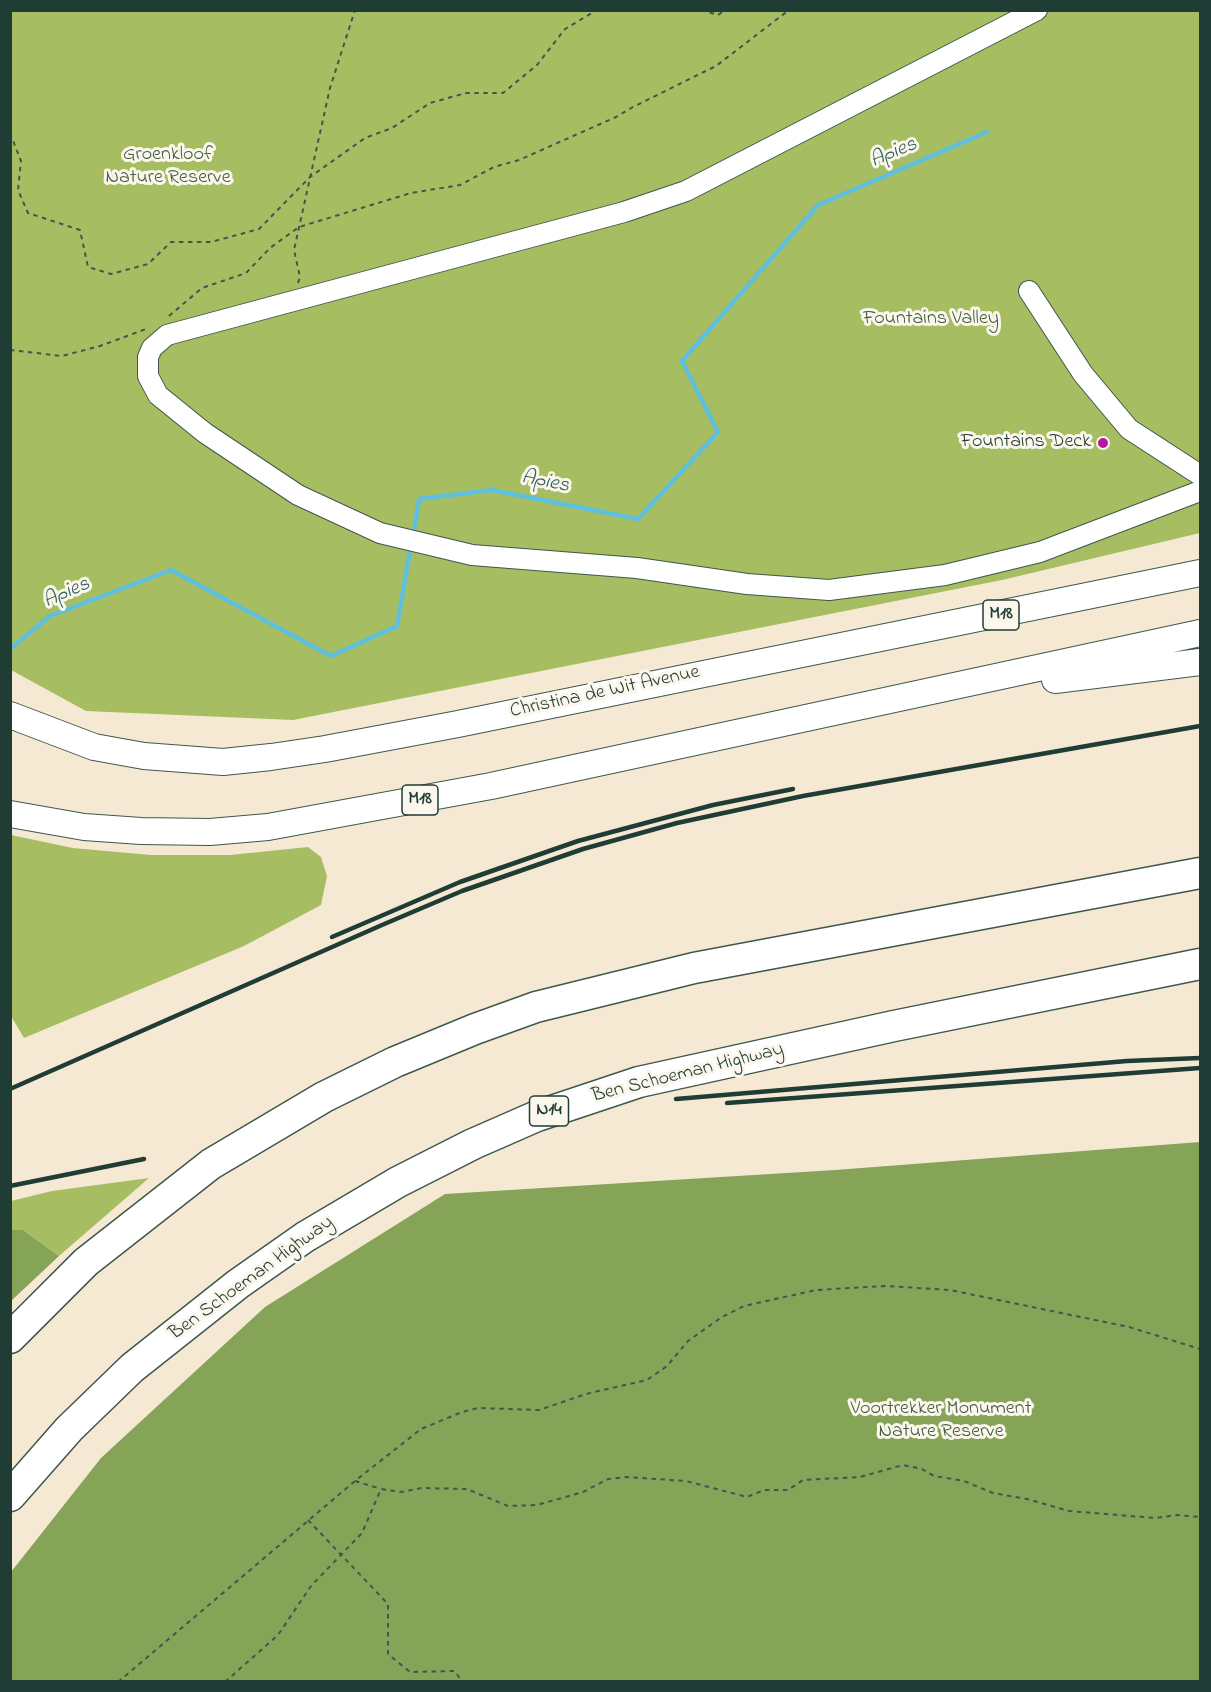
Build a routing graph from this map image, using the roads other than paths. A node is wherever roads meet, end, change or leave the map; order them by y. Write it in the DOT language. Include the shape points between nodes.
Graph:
graph roads {
  1 [pos="1037,10"];
  2 [pos="1029,291"];
  3 [pos="1200,475"];
  4 [pos="1200,491"];
  5 [pos="1200,573"];
  6 [pos="1200,633"];
  7 [pos="1200,662"];
  8 [pos="10,715"];
  9 [pos="825,716"];
  10 [pos="10,814"];
  11 [pos="1200,873"];
  12 [pos="1200,964"];
  13 [pos="10,1338"];
  14 [pos="10,1496"];
  1 -- 4 [label="lane" via="659,202 160,339 148,357 148,376 153,388 205,433 298,495 372,530 438,549 637,568 747,584 829,590 945,575 1040,552"];
  2 -- 3 [label="lane" via="1083,374 1129,429"];
  5 -- 8 [label="main road, Christina de Wit Avenue / M18" via="326,750 271,757 223,762 144,756 73,740"];
  6 -- 9 [label="main road, M18"];
  7 -- 9 [label="main road"];
  9 -- 10 [label="main road, M18" via="491,786 268,827 210,832 141,831 84,827"];
  11 -- 13 [label="highway" via="693,968 536,1007 475,1029 324,1097 211,1164 86,1262"];
  12 -- 14 [label="highway, Ben Schoeman Highway / N14" via="639,1082 537,1116 473,1144 398,1182 238,1284 132,1368 69,1429"];
}
